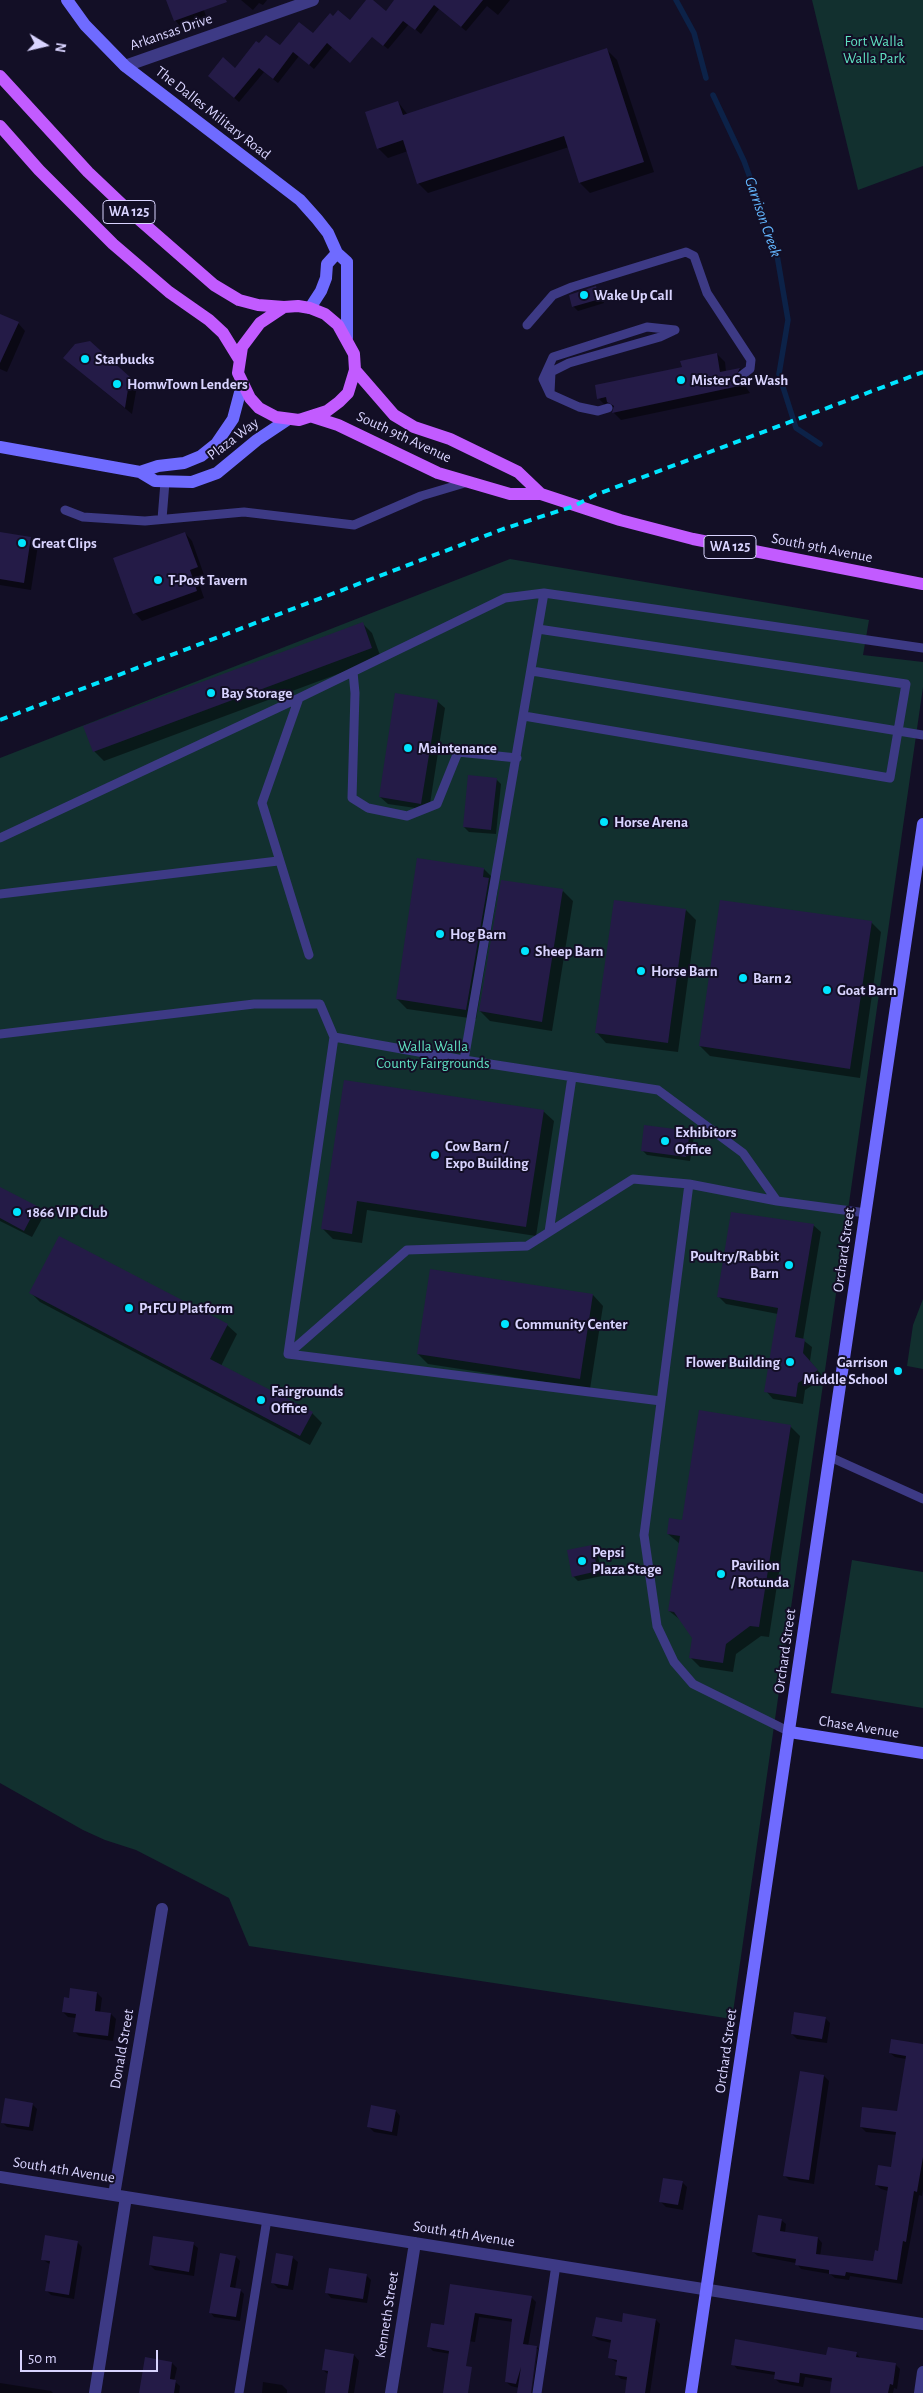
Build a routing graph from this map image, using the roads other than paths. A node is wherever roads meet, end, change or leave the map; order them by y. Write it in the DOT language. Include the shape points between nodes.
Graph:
graph roads {
  1 [pos="66,0"];
  2 [pos="313,0"];
  3 [pos="125,66"];
  4 [pos="0,76"];
  5 [pos="0,126"];
  6 [pos="337,253"];
  7 [pos="284,307"];
  8 [pos="310,308"];
  9 [pos="527,325"];
  10 [pos="675,330"];
  11 [pos="347,338"];
  12 [pos="239,359"];
  13 [pos="355,370"];
  14 [pos="742,375"];
  15 [pos="242,385"];
  16 [pos="608,408"];
  17 [pos="313,417"];
  18 [pos="287,420"];
  19 [pos="0,447"];
  20 [pos="140,472"];
  21 [pos="165,482"];
  22 [pos="468,482"];
  23 [pos="541,494"];
  24 [pos="65,510"];
  25 [pos="162,518"];
  26 [pos="923,584"];
  27 [pos="544,593"];
  28 [pos="538,629"];
  29 [pos="923,648"];
  30 [pos="532,671"];
  31 [pos="352,672"];
  32 [pos="299,698"];
  33 [pos="524,716"];
  34 [pos="898,730"];
  35 [pos="923,735"];
  36 [pos="517,758"];
  37 [pos="923,824"];
  38 [pos="0,838"];
  39 [pos="278,861"];
  40 [pos="0,894"];
  41 [pos="309,955"];
  42 [pos="0,1034"];
  43 [pos="334,1037"];
  44 [pos="464,1060"];
  45 [pos="572,1077"];
  46 [pos="689,1184"];
  47 [pos="777,1201"];
  48 [pos="866,1213"];
  49 [pos="549,1232"];
  50 [pos="288,1354"];
  51 [pos="661,1401"];
  52 [pos="830,1457"];
  53 [pos="923,1498"];
  54 [pos="790,1732"];
  55 [pos="923,1753"];
  56 [pos="162,1910"];
  57 [pos="0,2176"];
  58 [pos="120,2196"];
  59 [pos="267,2219"];
  60 [pos="415,2243"];
  61 [pos="556,2265"];
  62 [pos="707,2289"];
  63 [pos="923,2324"];
  64 [pos="923,2372"];
  65 [pos="94,2393"];
  66 [pos="239,2393"];
  67 [pos="391,2393"];
  68 [pos="537,2393"];
  69 [pos="691,2393"];
  70 [pos="920,2393"];
  1 -- 3 [label="street, The Dalles Military Road"];
  2 -- 3 [label="street, Arkansas Drive"];
  3 -- 6 [label="street, The Dalles Military Road" via="300,200 328,233"];
  4 -- 7 [label="main road, WA 125" via="88,172 214,285 240,300"];
  5 -- 12 [label="main road, WA 125" via="113,244 224,333"];
  6 -- 8 [label="street" via="327,264 321,291"];
  6 -- 11 [label="street, The Dalles Military Road" via="347,262"];
  7 -- 8 [label="main road, WA 125"];
  7 -- 12 [label="main road, WA 125" via="260,323 249,336"];
  8 -- 11 [label="main road, WA 125" via="325,314"];
  9 -- 14 [label="lane" via="553,295 686,252 694,256 707,293 751,360 750,369"];
  10 -- 16 [label="lane" via="647,327 553,357 543,379 550,394 579,407 598,411"];
  11 -- 13 [label="main road, WA 125" via="354,354"];
  12 -- 15 [label="main road, WA 125" via="238,373"];
  13 -- 17 [label="main road, WA 125" via="348,393"];
  13 -- 23 [label="main road, South 9th Avenue / WA 125" via="394,415 518,472"];
  15 -- 18 [label="main road, WA 125" via="259,408"];
  15 -- 20 [label="street, Plaza Way" via="233,418 216,444 201,456 184,463"];
  17 -- 18 [label="main road, WA 125"];
  17 -- 22 [label="main road, South 9th Avenue / WA 125" via="338,424 438,473"];
  18 -- 21 [label="street, Plaza Way" via="217,473 192,482"];
  19 -- 20 [label="street, Plaza Way"];
  20 -- 21 [label="street, Plaza Way" via="155,481"];
  21 -- 25 [label="lane"];
  22 -- 23 [label="main road, South 9th Avenue / WA 125" via="510,494"];
  22 -- 25 [label="lane" via="421,496 354,525 244,512"];
  23 -- 26 [label="main road, South 9th Avenue / WA 125" via="620,520 693,539"];
  24 -- 25 [label="lane" via="83,517 145,521"];
  27 -- 28 [label="lane"];
  27 -- 29 [label="lane"];
  27 -- 31 [label="lane" via="505,598"];
  28 -- 30 [label="lane"];
  28 -- 34 [label="lane" via="906,684"];
  30 -- 33 [label="lane"];
  30 -- 34 [label="lane"];
  31 -- 32 [label="lane"];
  31 -- 36 [label="lane" via="355,693 352,798 368,808 408,816 437,804 458,752"];
  32 -- 38 [label="lane"];
  32 -- 39 [label="lane" via="262,803"];
  33 -- 34 [label="lane" via="890,778"];
  33 -- 36 [label="lane"];
  34 -- 35 [label="lane"];
  36 -- 44 [label="lane"];
  37 -- 48 [label="street, Orchard Street"];
  39 -- 40 [label="lane"];
  39 -- 41 [label="lane"];
  42 -- 43 [label="lane" via="254,1004 320,1004"];
  43 -- 44 [label="lane"];
  43 -- 50 [label="lane"];
  44 -- 45 [label="lane"];
  45 -- 47 [label="lane" via="658,1090 744,1153"];
  45 -- 49 [label="lane"];
  46 -- 47 [label="lane"];
  46 -- 49 [label="lane" via="632,1179"];
  46 -- 51 [label="lane"];
  47 -- 48 [label="lane"];
  48 -- 52 [label="street, Orchard Street"];
  49 -- 50 [label="lane" via="527,1246 407,1250"];
  50 -- 51 [label="lane"];
  51 -- 54 [label="lane" via="644,1535 657,1626 674,1662 693,1684"];
  52 -- 53 [label="lane"];
  52 -- 54 [label="street, Orchard Street"];
  54 -- 55 [label="street, Chase Avenue"];
  54 -- 62 [label="street, Orchard Street"];
  56 -- 58 [label="street, Donald Street"];
  57 -- 58 [label="street, South 4th Avenue"];
  58 -- 59 [label="street, South 4th Avenue"];
  58 -- 65 [label="street, Donald Street"];
  59 -- 60 [label="street, South 4th Avenue"];
  59 -- 66 [label="lane"];
  60 -- 61 [label="street, South 4th Avenue"];
  60 -- 67 [label="street, Kenneth Street"];
  61 -- 62 [label="street, South 4th Avenue"];
  61 -- 68 [label="lane"];
  62 -- 63 [label="street, South 4th Avenue"];
  62 -- 69 [label="street, Orchard Street"];
  64 -- 70 [label="street"];
}
